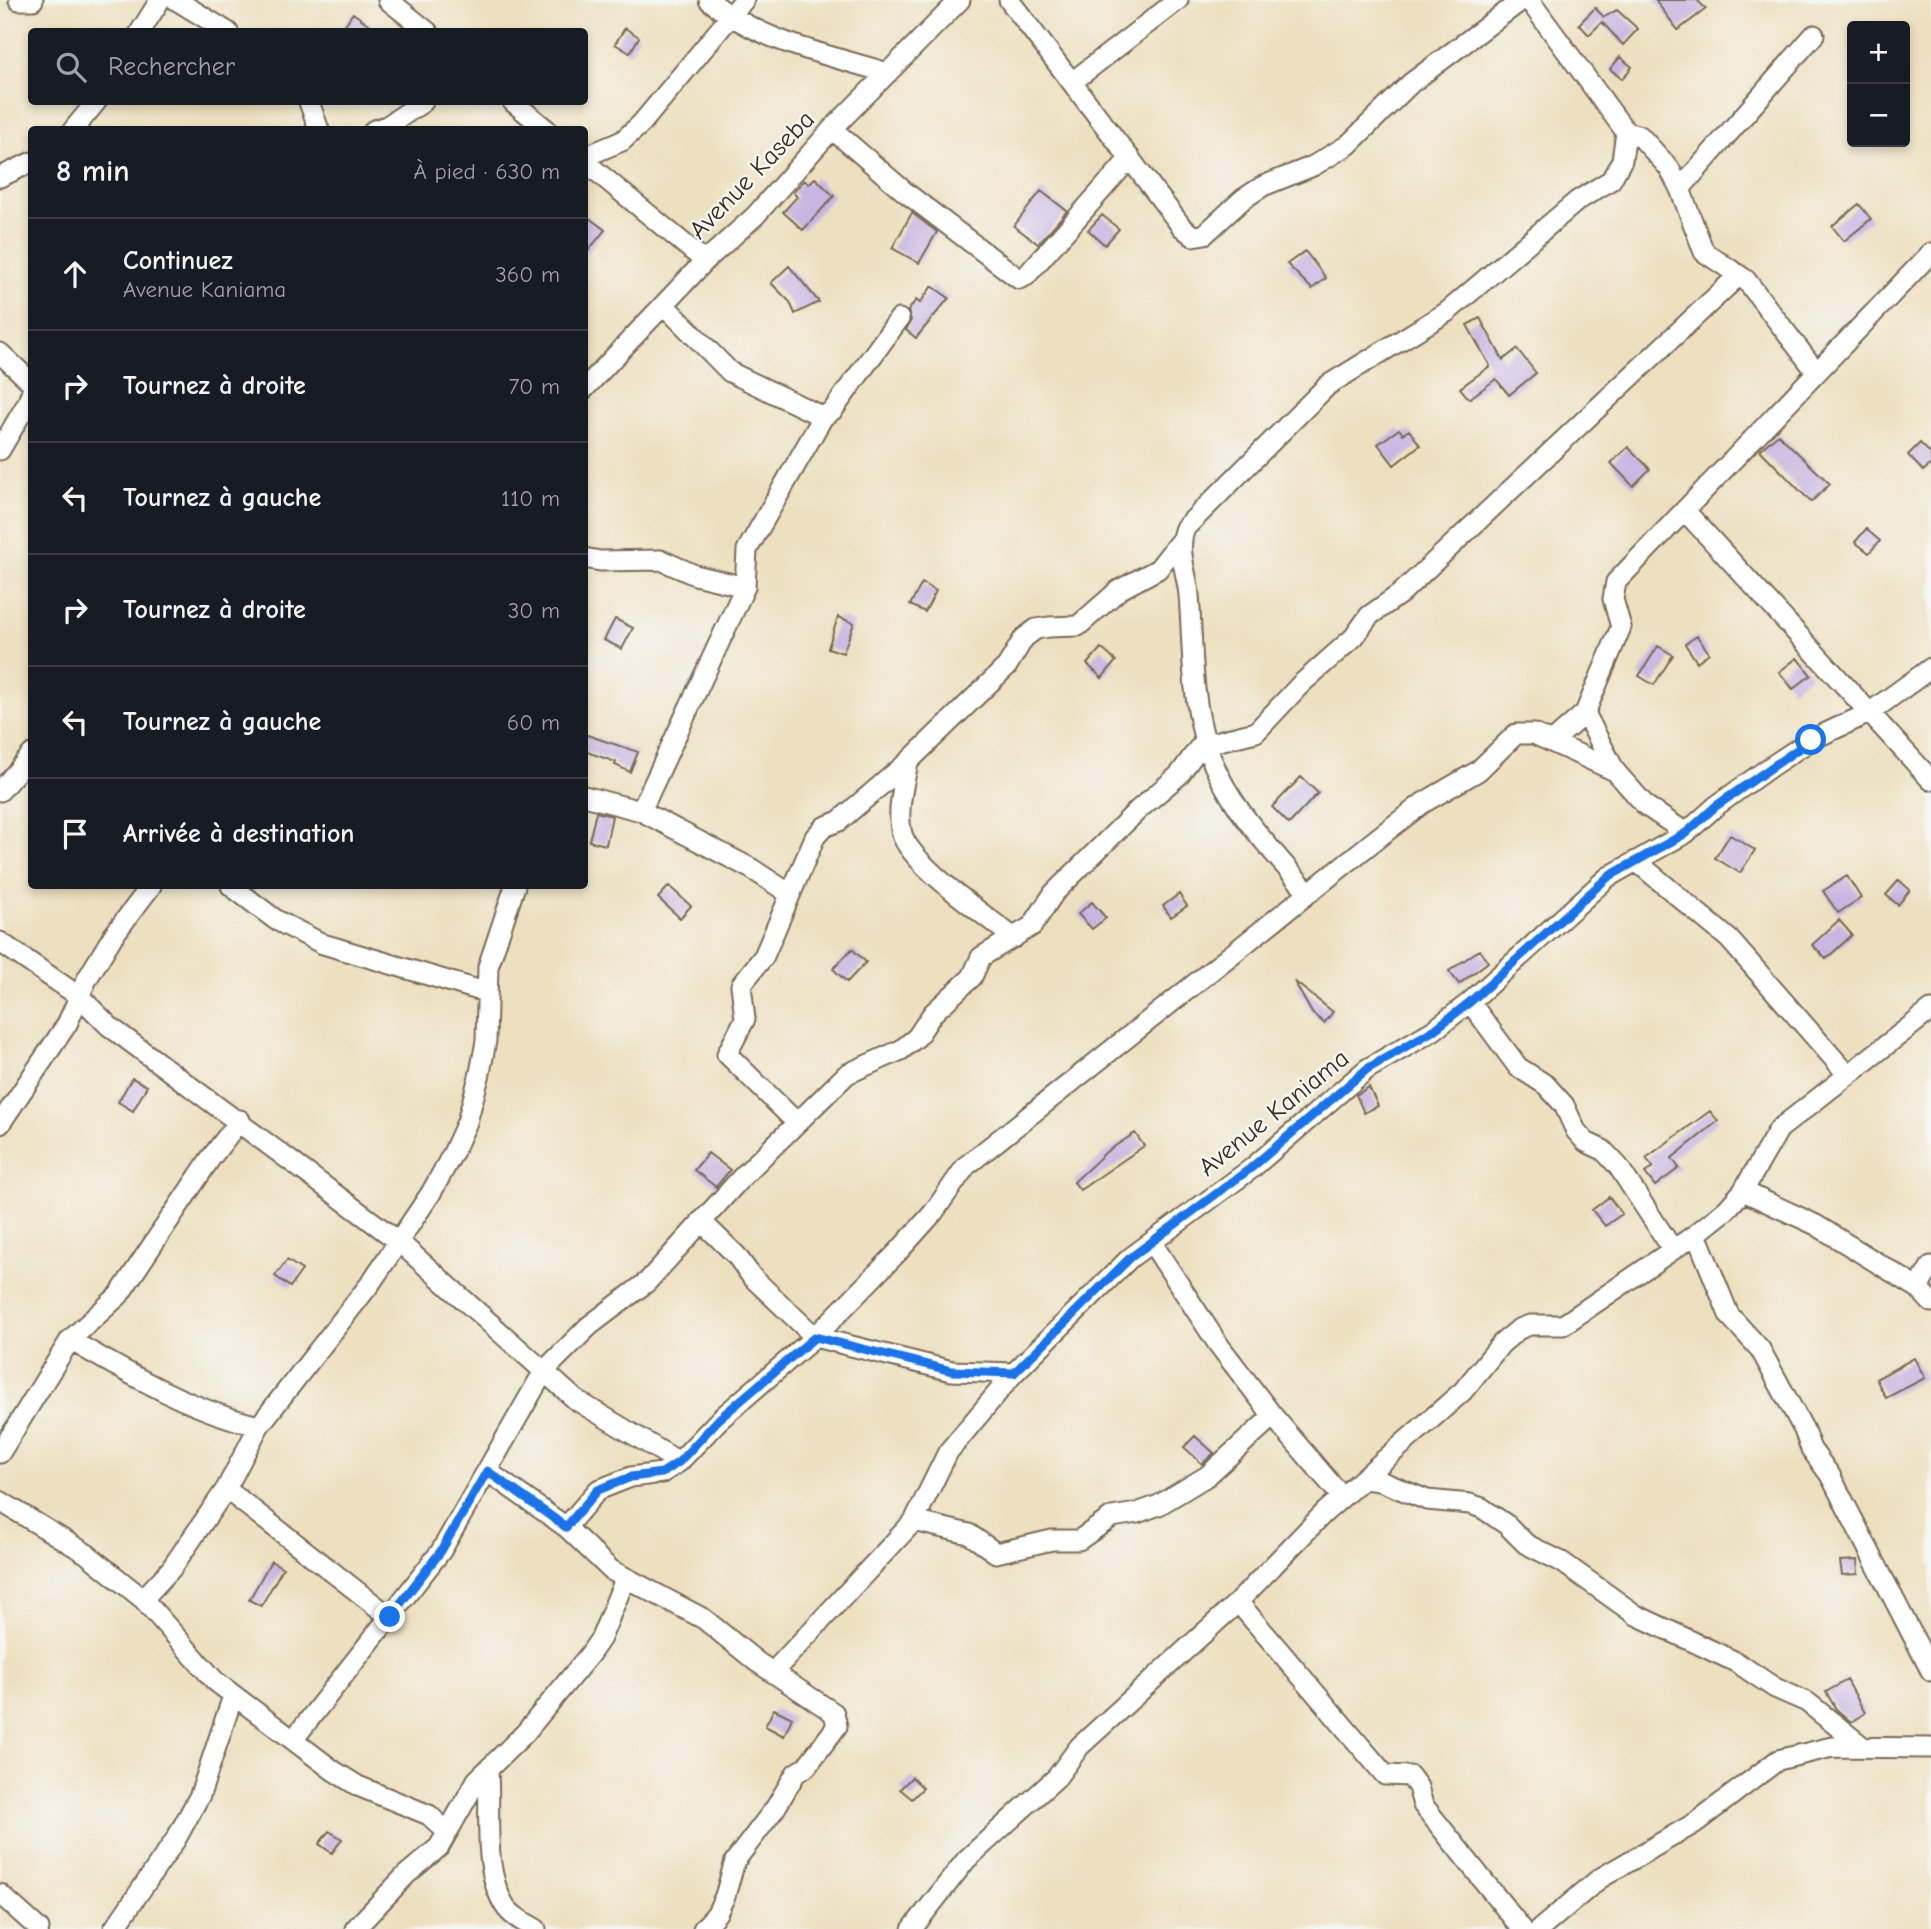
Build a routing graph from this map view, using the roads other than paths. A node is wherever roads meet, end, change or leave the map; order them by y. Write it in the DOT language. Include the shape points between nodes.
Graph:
graph roads {
  1 [pos="19,0"];
  2 [pos="33,0"];
  3 [pos="160,0"];
  4 [pos="176,0"];
  5 [pos="388,0"];
  6 [pos="709,0"];
  7 [pos="744,0"];
  8 [pos="960,0"];
  9 [pos="1009,0"];
  10 [pos="1178,0"];
  11 [pos="1521,0"];
  12 [pos="1529,0"];
  13 [pos="730,18"];
  14 [pos="142,28"];
  15 [pos="222,28"];
  16 [pos="423,28"];
  17 [pos="1814,34"];
  18 [pos="888,73"];
  19 [pos="1072,82"];
  20 [pos="94,105"];
  21 [pos="310,105"];
  22 [pos="417,105"];
  23 [pos="517,105"];
  24 [pos="77,126"];
  25 [pos="318,126"];
  26 [pos="384,126"];
  27 [pos="542,126"];
  28 [pos="832,129"];
  29 [pos="1626,132"];
  30 [pos="588,157"];
  31 [pos="1130,158"];
  32 [pos="588,162"];
  33 [pos="28,164"];
  34 [pos="0,177"];
  35 [pos="1680,189"];
  36 [pos="1931,253"];
  37 [pos="705,261"];
  38 [pos="1739,275"];
  39 [pos="664,305"];
  40 [pos="899,318"];
  41 [pos="0,353"];
  42 [pos="1815,370"];
  43 [pos="28,379"];
  44 [pos="588,385"];
  45 [pos="28,402"];
  46 [pos="823,417"];
  47 [pos="0,450"];
  48 [pos="1686,512"];
  49 [pos="1180,541"];
  50 [pos="588,559"];
  51 [pos="745,587"];
  52 [pos="1931,668"];
  53 [pos="1585,713"];
  54 [pos="1869,713"];
  55 [pos="1552,741"];
  56 [pos="1206,744"];
  57 [pos="28,758"];
  58 [pos="908,762"];
  59 [pos="1615,771"];
  60 [pos="1931,780"];
  61 [pos="0,790"];
  62 [pos="588,797"];
  63 [pos="641,811"];
  64 [pos="1686,833"];
  65 [pos="1636,861"];
  66 [pos="149,889"];
  67 [pos="235,889"];
  68 [pos="514,889"];
  69 [pos="1308,892"];
  70 [pos="790,894"];
  71 [pos="1014,938"];
  72 [pos="0,942"];
  73 [pos="485,992"];
  74 [pos="80,997"];
  75 [pos="1470,1002"];
  76 [pos="1931,1010"];
  77 [pos="1848,1074"];
  78 [pos="240,1120"];
  79 [pos="797,1123"];
  80 [pos="0,1124"];
  81 [pos="1743,1191"];
  82 [pos="701,1222"];
  83 [pos="1696,1234"];
  84 [pos="398,1241"];
  85 [pos="1152,1243"];
  86 [pos="1673,1250"];
  87 [pos="1931,1266"];
  88 [pos="1924,1295"];
  89 [pos="815,1337"];
  90 [pos="70,1340"];
  91 [pos="544,1371"];
  92 [pos="1014,1373"];
  93 [pos="1272,1416"];
  94 [pos="259,1426"];
  95 [pos="0,1453"];
  96 [pos="679,1462"];
  97 [pos="487,1471"];
  98 [pos="1363,1479"];
  99 [pos="226,1489"];
  100 [pos="1342,1497"];
  101 [pos="0,1501"];
  102 [pos="914,1521"];
  103 [pos="566,1527"];
  104 [pos="625,1579"];
  105 [pos="143,1599"];
  106 [pos="1238,1602"];
  107 [pos="390,1617"];
  108 [pos="1931,1671"];
  109 [pos="773,1672"];
  110 [pos="233,1696"];
  111 [pos="293,1740"];
  112 [pos="1863,1747"];
  113 [pos="1931,1748"];
  114 [pos="488,1772"];
  115 [pos="447,1832"];
  116 [pos="0,1894"];
  117 [pos="39,1929"];
  118 [pos="114,1929"];
  119 [pos="355,1929"];
  120 [pos="536,1929"];
  121 [pos="703,1929"];
  122 [pos="912,1929"];
  123 [pos="1522,1929"];
  124 [pos="1540,1929"];
  1 -- 2 [label="street"];
  3 -- 14 [label="street"];
  4 -- 15 [label="street"];
  5 -- 16 [label="street"];
  6 -- 13 [label="street"];
  7 -- 13 [label="street"];
  8 -- 18 [label="street, Avenue Kaseba"];
  9 -- 19 [label="street"];
  10 -- 19 [label="street"];
  11 -- 31 [label="street" via="1411,83 1348,145 1313,166 1263,186 1205,234 1193,236 1182,227"];
  12 -- 29 [label="street"];
  13 -- 18 [label="street" via="788,45"];
  13 -- 30 [label="street" via="641,124 622,141"];
  17 -- 35 [label="street"];
  18 -- 28 [label="street, Avenue Kaseba"];
  19 -- 31 [label="street"];
  20 -- 24 [label="street"];
  21 -- 25 [label="street"];
  22 -- 26 [label="street"];
  23 -- 27 [label="street"];
  28 -- 31 [label="street" via="1019,279"];
  28 -- 37 [label="street, Avenue Kaseba" via="755,216"];
  29 -- 35 [label="street" via="1640,136 1669,168"];
  29 -- 49 [label="street" via="1622,160 1611,180 1577,201 1447,312 1328,385 1185,528"];
  32 -- 37 [label="street"];
  33 -- 34 [label="street"];
  35 -- 38 [label="street" via="1704,252"];
  36 -- 42 [label="street"];
  37 -- 39 [label="street, Avenue Kaseba"];
  38 -- 42 [label="street"];
  38 -- 56 [label="street" via="1400,594 1369,616 1354,637 1256,732"];
  39 -- 44 [label="street, Avenue Kaseba"];
  39 -- 46 [label="street" via="730,372"];
  40 -- 46 [label="street" via="833,411"];
  41 -- 43 [label="street"];
  42 -- 48 [label="street"];
  45 -- 47 [label="street"];
  46 -- 51 [label="street" via="747,550"];
  48 -- 53 [label="street" via="1616,582 1613,599 1621,627"];
  48 -- 54 [label="street"];
  49 -- 56 [label="street" via="1189,592 1196,700"];
  49 -- 58 [label="street" via="1158,569 1119,590 1078,626 1049,626 1024,638 1007,666"];
  50 -- 51 [label="street" via="661,560 695,575"];
  51 -- 63 [label="street"];
  52 -- 54 [label="street, Avenue Kaniama"];
  53 -- 55 [label="street"];
  53 -- 59 [label="street"];
  54 -- 60 [label="street"];
  54 -- 64 [label="street, Avenue Kaniama" via="1811,740 1716,806"];
  55 -- 59 [label="street"];
  55 -- 69 [label="street" via="1526,732 1516,734 1478,771 1423,803"];
  56 -- 69 [label="street" via="1221,780 1252,828"];
  56 -- 71 [label="street" via="1054,893 1032,926"];
  57 -- 61 [label="street"];
  58 -- 70 [label="street" via="815,837"];
  58 -- 71 [label="street" via="900,810 903,836 915,855 946,884"];
  59 -- 64 [label="street" via="1646,806"];
  62 -- 63 [label="street"];
  63 -- 70 [label="street"];
  64 -- 65 [label="street, Avenue Kaniama"];
  65 -- 75 [label="street, Avenue Kaniama" via="1608,877"];
  65 -- 77 [label="street" via="1729,939"];
  66 -- 74 [label="street" via="113,936"];
  67 -- 73 [label="street" via="276,920 323,943"];
  68 -- 73 [label="street" via="488,967"];
  69 -- 89 [label="street" via="966,1166 933,1213"];
  70 -- 79 [label="street" via="764,956 741,985 745,1019 727,1054"];
  71 -- 79 [label="street" via="981,957 972,977 933,1013 917,1037 901,1050 847,1074"];
  72 -- 74 [label="street"];
  73 -- 84 [label="street" via="485,1041 467,1122 431,1193"];
  74 -- 78 [label="street" via="109,1026"];
  74 -- 80 [label="street"];
  75 -- 85 [label="street, Avenue Kaniama" via="1434,1030 1367,1069 1251,1168"];
  75 -- 86 [label="street" via="1518,1067 1546,1085 1564,1105 1576,1131 1618,1166"];
  76 -- 77 [label="street"];
  77 -- 81 [label="street" via="1779,1129"];
  78 -- 84 [label="street"];
  78 -- 90 [label="street" via="119,1294"];
  79 -- 82 [label="street"];
  81 -- 83 [label="street"];
  81 -- 88 [label="street" via="1816,1225"];
  82 -- 89 [label="street"];
  82 -- 91 [label="street" via="647,1282 589,1326"];
  83 -- 86 [label="street"];
  83 -- 108 [label="street" via="1729,1315 1760,1349"];
  84 -- 91 [label="street"];
  84 -- 94 [label="street"];
  85 -- 92 [label="street, Avenue Kaniama" via="1130,1258"];
  85 -- 93 [label="street" via="1217,1344"];
  86 -- 98 [label="street" via="1563,1325 1519,1329 1463,1391"];
  87 -- 88 [label="street"];
  89 -- 92 [label="street" via="952,1371"];
  89 -- 96 [label="street" via="719,1419"];
  90 -- 94 [label="street" via="153,1387"];
  90 -- 95 [label="street"];
  91 -- 96 [label="street" via="576,1400"];
  91 -- 97 [label="street"];
  92 -- 102 [label="street, Avenue Kaniama" via="948,1452"];
  93 -- 100 [label="street"];
  93 -- 102 [label="street" via="1184,1492 1137,1513 1112,1517 1079,1540 1052,1540 996,1553 969,1534"];
  94 -- 99 [label="street"];
  96 -- 103 [label="street" via="662,1473 631,1477 598,1490"];
  97 -- 103 [label="street"];
  97 -- 107 [label="street" via="441,1551"];
  98 -- 100 [label="street"];
  98 -- 112 [label="street" via="1427,1500 1482,1508 1526,1544 1562,1562 1636,1615 1807,1702"];
  99 -- 105 [label="street"];
  99 -- 107 [label="street"];
  100 -- 106 [label="street"];
  101 -- 105 [label="street" via="87,1554"];
  102 -- 109 [label="street, Avenue Kaniama"];
  103 -- 104 [label="street"];
  104 -- 109 [label="street" via="704,1619"];
  104 -- 114 [label="street" via="590,1654"];
  105 -- 110 [label="street" via="195,1661"];
  106 -- 122 [label="street" via="1080,1746 1057,1777 966,1860"];
  106 -- 123 [label="street" via="1385,1775 1410,1776 1423,1805"];
  107 -- 111 [label="street"];
  109 -- 121 [label="street" via="834,1713 837,1727 796,1773 735,1861 725,1896"];
  110 -- 111 [label="street"];
  110 -- 118 [label="street" via="200,1795 176,1839"];
  111 -- 115 [label="street" via="358,1786 429,1815"];
  112 -- 113 [label="street"];
  112 -- 124 [label="street" via="1832,1747 1778,1760 1695,1823 1599,1879"];
  114 -- 115 [label="street" via="469,1791"];
  114 -- 120 [label="street" via="490,1857 501,1898 512,1914"];
  115 -- 119 [label="street" via="439,1847"];
  116 -- 117 [label="street"];
}
